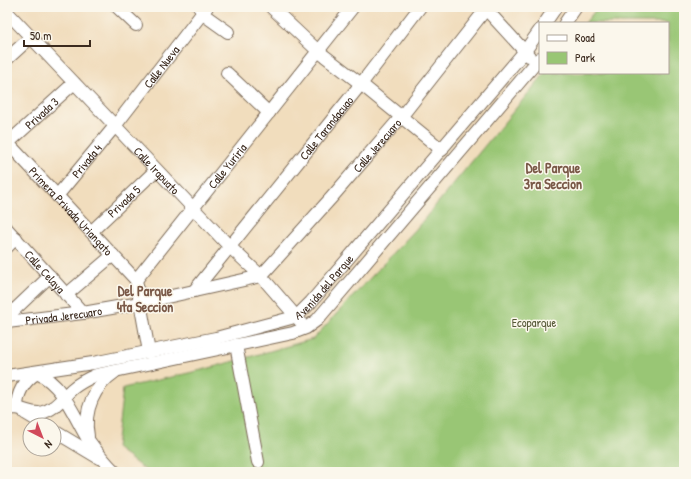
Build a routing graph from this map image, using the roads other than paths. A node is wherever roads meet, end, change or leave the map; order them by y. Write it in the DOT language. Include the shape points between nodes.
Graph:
graph roads {
  1 [pos="117,7"];
  2 [pos="271,7"];
  3 [pos="353,7"];
  4 [pos="420,7"];
  5 [pos="556,7"];
  6 [pos="576,7"];
  7 [pos="485,8"];
  8 [pos="203,9"];
  9 [pos="7,12"];
  10 [pos="546,22"];
  11 [pos="566,22"];
  12 [pos="136,25"];
  13 [pos="539,31"];
  14 [pos="228,32"];
  15 [pos="31,37"];
  16 [pos="318,51"];
  17 [pos="525,51"];
  18 [pos="7,59"];
  19 [pos="538,61"];
  20 [pos="227,73"];
  21 [pos="74,83"];
  22 [pos="361,84"];
  23 [pos="269,113"];
  24 [pos="401,116"];
  25 [pos="115,126"];
  26 [pos="7,143"];
  27 [pos="442,150"];
  28 [pos="156,170"];
  29 [pos="57,196"];
  30 [pos="193,208"];
  31 [pos="7,229"];
  32 [pos="91,232"];
  33 [pos="11,243"];
  34 [pos="230,247"];
  35 [pos="112,255"];
  36 [pos="50,276"];
  37 [pos="261,276"];
  38 [pos="136,280"];
  39 [pos="194,292"];
  40 [pos="66,295"];
  41 [pos="140,303"];
  42 [pos="83,313"];
  43 [pos="296,316"];
  44 [pos="7,317"];
  45 [pos="7,322"];
  46 [pos="306,328"];
  47 [pos="236,345"];
  48 [pos="149,352"];
  49 [pos="117,370"];
  50 [pos="37,373"];
  51 [pos="7,376"];
  52 [pos="64,397"];
  53 [pos="10,406"];
  54 [pos="30,417"];
  55 [pos="62,436"];
  56 [pos="89,441"];
  57 [pos="104,461"];
  58 [pos="258,462"];
  59 [pos="115,472"];
  1 -- 12 [label="street"];
  2 -- 16 [label="street"];
  3 -- 16 [label="street, Calle Yuriria"];
  4 -- 22 [label="street, Calle Tarandacuao"];
  5 -- 10 [label="street"];
  6 -- 11 [label="street"];
  7 -- 17 [label="street"];
  7 -- 24 [label="street, Calle Jerecuaro"];
  8 -- 14 [label="street" via="214,22"];
  8 -- 25 [label="street, Calle Nueva"];
  9 -- 15 [label="street, Calle Irapuato"];
  13 -- 17 [label="street, Avenida del Parque"];
  15 -- 18 [label="street"];
  15 -- 21 [label="street, Calle Irapuato"];
  16 -- 22 [label="street"];
  16 -- 23 [label="street, Calle Yuriria"];
  17 -- 19 [label="street"];
  17 -- 27 [label="street, Avenida del Parque"];
  19 -- 46 [label="street, Avenida del Parque" via="317,320"];
  20 -- 23 [label="street"];
  21 -- 25 [label="street, Calle Irapuato"];
  21 -- 26 [label="street, Privada 3"];
  22 -- 24 [label="street"];
  22 -- 34 [label="street, Calle Tarandacuao"];
  23 -- 30 [label="street, Calle Yuriria"];
  24 -- 27 [label="street"];
  24 -- 37 [label="street, Calle Jerecuaro" via="332,198"];
  25 -- 28 [label="street, Calle Irapuato"];
  25 -- 29 [label="street, Privada 4"];
  26 -- 29 [label="street, Primera Privada Uriangato"];
  27 -- 43 [label="street, Avenida del Parque" via="311,302"];
  28 -- 30 [label="street, Calle Irapuato"];
  28 -- 32 [label="street, Privada 5"];
  29 -- 32 [label="street, Primera Privada Uriangato"];
  30 -- 34 [label="street, Calle Irapuato"];
  30 -- 38 [label="street, Calle Yuriria"];
  31 -- 33 [label="street, Calle Celaya"];
  32 -- 35 [label="street, Primera Privada Uriangato"];
  33 -- 36 [label="street, Calle Celaya"];
  34 -- 37 [label="street, Calle Irapuato"];
  34 -- 39 [label="street, Calle Tarandacuao"];
  35 -- 38 [label="street, Primera Privada Uriangato"];
  35 -- 40 [label="street"];
  36 -- 40 [label="street, Calle Celaya"];
  36 -- 44 [label="street"];
  37 -- 39 [label="street, Privada Jerecuaro"];
  37 -- 43 [label="street, Calle Irapuato"];
  38 -- 41 [label="street"];
  39 -- 41 [label="street, Privada Jerecuaro"];
  40 -- 42 [label="street, Calle Celaya"];
  41 -- 42 [label="street, Privada Jerecuaro"];
  41 -- 48 [label="street"];
  42 -- 45 [label="street, Privada Jerecuaro"];
  43 -- 46 [label="street, Calle Irapuato"];
  43 -- 48 [label="street, Avenida del Parque" via="224,336"];
  46 -- 47 [label="street, Avenida del Parque"];
  47 -- 49 [label="street, Avenida del Parque"];
  47 -- 58 [label="street"];
  48 -- 50 [label="street, Avenida del Parque"];
  49 -- 52 [label="street, Avenida del Parque" via="90,377"];
  49 -- 56 [label="street" via="102,383 91,401 87,421"];
  50 -- 51 [label="street, Avenida del Parque"];
  50 -- 52 [label="street" via="52,382"];
  50 -- 53 [label="street" via="27,380"];
  52 -- 53 [label="street, Avenida del Parque" via="51,409 42,412 34,413"];
  52 -- 56 [label="street"];
  53 -- 54 [label="street"];
  55 -- 57 [label="street"];
  56 -- 57 [label="street"];
  57 -- 59 [label="street"];
}
